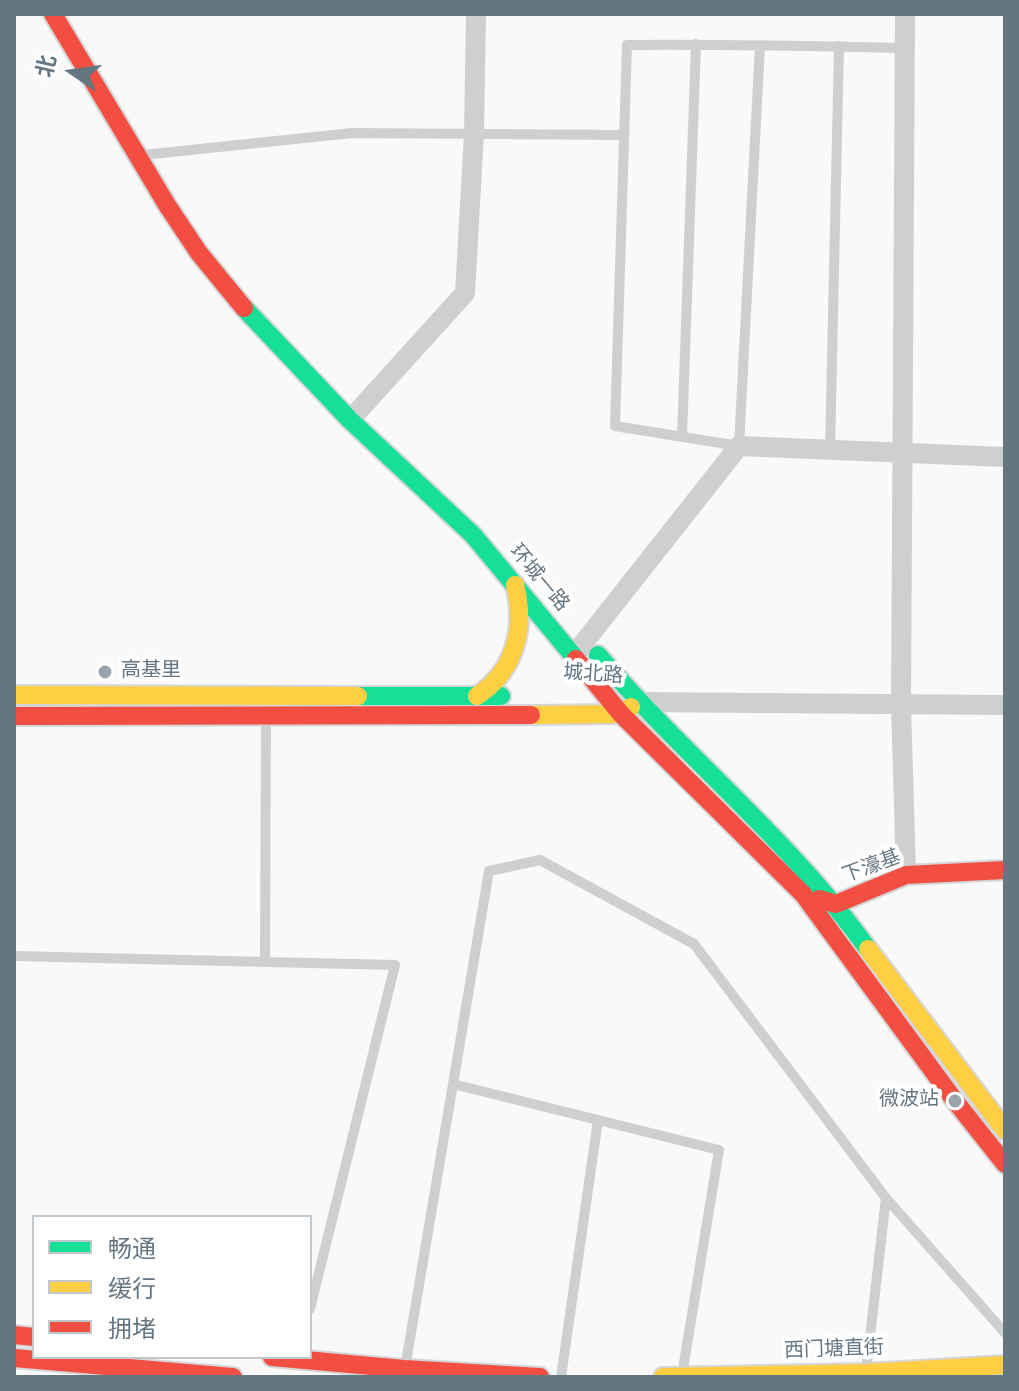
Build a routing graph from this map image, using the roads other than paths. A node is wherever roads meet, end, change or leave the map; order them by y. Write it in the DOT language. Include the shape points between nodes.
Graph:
graph roads {
  1 [pos="53,14"];
  2 [pos="73,14"];
  3 [pos="476,14"];
  4 [pos="905,14"];
  5 [pos="696,44"];
  6 [pos="760,45"];
  7 [pos="839,46"];
  8 [pos="904,48"];
  9 [pos="474,134"];
  10 [pos="624,135"];
  11 [pos="148,155"];
  12 [pos="355,413"];
  13 [pos="682,437"];
  14 [pos="739,446"];
  15 [pos="830,450"];
  16 [pos="902,453"];
  17 [pos="1005,457"];
  18 [pos="515,585"];
  19 [pos="557,607"];
  20 [pos="579,642"];
  21 [pos="14,695"];
  22 [pos="520,695"];
  23 [pos="578,695"];
  24 [pos="606,695"];
  25 [pos="477,696"];
  26 [pos="901,704"];
  27 [pos="1005,705"];
  28 [pos="630,708"];
  29 [pos="14,716"];
  30 [pos="266,717"];
  31 [pos="1005,870"];
  32 [pos="906,875"];
  33 [pos="803,894"];
  34 [pos="836,904"];
  35 [pos="14,956"];
  36 [pos="265,962"];
  37 [pos="453,1084"];
  38 [pos="598,1120"];
  39 [pos="1005,1130"];
  40 [pos="1005,1164"];
  41 [pos="886,1198"];
  42 [pos="312,1301"];
  43 [pos="1005,1333"];
  44 [pos="14,1358"];
  45 [pos="308,1359"];
  46 [pos="1005,1365"];
  47 [pos="404,1369"];
  48 [pos="866,1373"];
  49 [pos="233,1377"];
  50 [pos="540,1377"];
  51 [pos="561,1377"];
  52 [pos="663,1377"];
  53 [pos="681,1377"];
  1 -- 11 [label="main road, 环城一路"];
  2 -- 11 [label="main road, 环城一路"];
  3 -- 9 [label="street"];
  4 -- 8 [label="street"];
  5 -- 6 [label="lane"];
  5 -- 10 [label="lane" via="627,45"];
  5 -- 13 [label="lane"];
  6 -- 7 [label="lane"];
  6 -- 14 [label="lane"];
  7 -- 8 [label="lane"];
  7 -- 15 [label="lane"];
  8 -- 16 [label="street"];
  9 -- 10 [label="lane"];
  9 -- 11 [label="lane" via="352,133"];
  9 -- 12 [label="street" via="465,293"];
  10 -- 13 [label="lane" via="615,426"];
  11 -- 12 [label="main road, 环城一路" via="247,291"];
  12 -- 18 [label="main road, 环城一路"];
  12 -- 19 [label="main road, 环城一路" via="482,521"];
  13 -- 14 [label="lane"];
  14 -- 15 [label="street"];
  14 -- 20 [label="street"];
  15 -- 16 [label="street"];
  16 -- 17 [label="street"];
  16 -- 26 [label="street"];
  18 -- 20 [label="main road, 环城一路"];
  18 -- 25 [label="main road" via="522,619 518,639 501,675"];
  20 -- 24 [label="main road, 环城一路"];
  20 -- 28 [label="main road, 环城一路"];
  21 -- 25 [label="main road"];
  22 -- 25 [label="main road"];
  23 -- 24 [label="main road, 城北路"];
  24 -- 28 [label="main road, 环城一路"];
  26 -- 27 [label="street"];
  26 -- 28 [label="street"];
  26 -- 32 [label="street"];
  28 -- 30 [label="main road, 城北路"];
  28 -- 33 [label="main road, 环城一路"];
  28 -- 34 [label="main road, 环城一路" via="752,813"];
  29 -- 30 [label="main road, 城北路"];
  30 -- 36 [label="lane"];
  31 -- 32 [label="main road, 下濠基"];
  32 -- 34 [label="main road, 下濠基"];
  33 -- 34 [label="main road, 下濠基"];
  33 -- 40 [label="main road, 环城一路"];
  34 -- 39 [label="main road, 环城一路"];
  35 -- 36 [label="lane"];
  36 -- 42 [label="lane" via="395,965"];
  37 -- 38 [label="lane"];
  37 -- 41 [label="lane" via="489,871 540,860 694,944"];
  37 -- 47 [label="lane"];
  38 -- 51 [label="lane"];
  38 -- 53 [label="lane" via="719,1150"];
  41 -- 43 [label="lane"];
  41 -- 48 [label="lane"];
  44 -- 49 [label="main road"];
  45 -- 47 [label="main road"];
  46 -- 48 [label="main road, 西门塘直街"];
  47 -- 50 [label="main road"];
  48 -- 53 [label="main road, 西门塘直街"];
  52 -- 53 [label="main road, 西门塘直街"];
}
